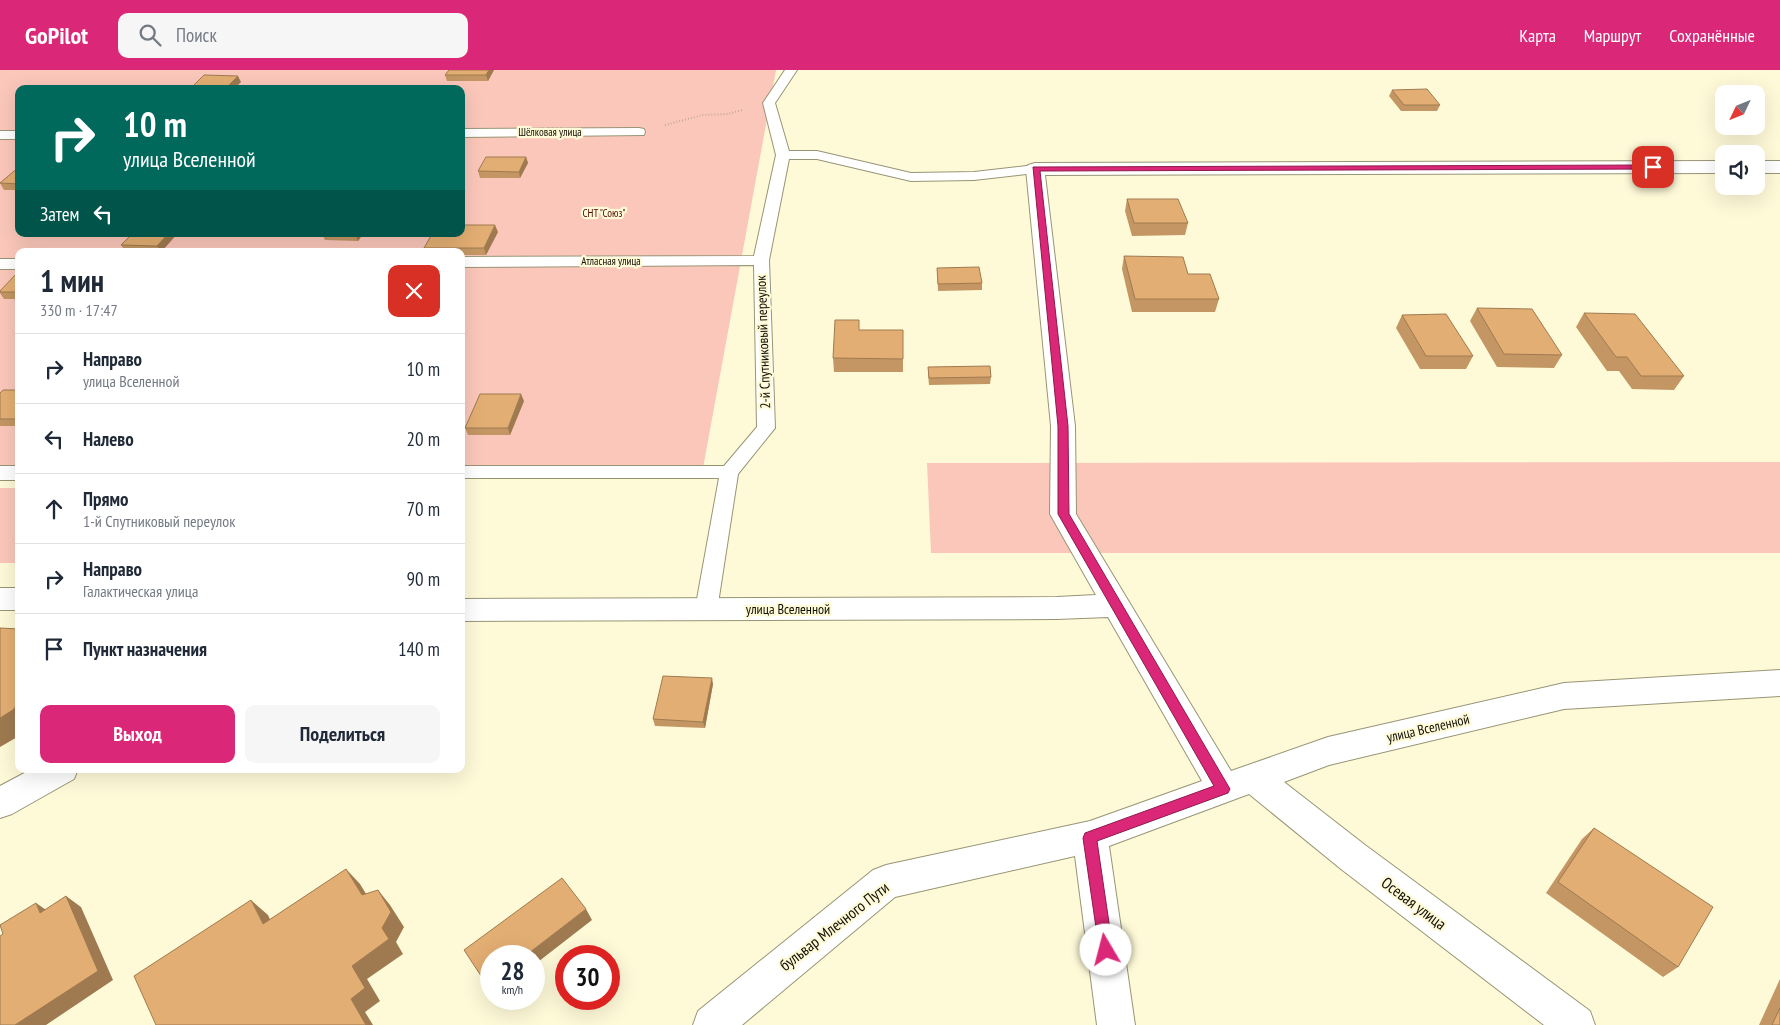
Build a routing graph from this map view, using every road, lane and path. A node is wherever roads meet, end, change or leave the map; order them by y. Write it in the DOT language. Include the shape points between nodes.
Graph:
graph roads {
  1 [pos="790,70"];
  2 [pos="769,103"];
  3 [pos="638,132"];
  4 [pos="465,133"];
  5 [pos="0,135"];
  6 [pos="15,135"];
  7 [pos="783,155"];
  8 [pos="1715,167"];
  9 [pos="1765,167"];
  10 [pos="1780,167"];
  11 [pos="1036,169"];
  12 [pos="761,260"];
  13 [pos="465,262"];
  14 [pos="0,264"];
  15 [pos="15,264"];
  16 [pos="465,472"];
  17 [pos="729,472"];
  18 [pos="0,473"];
  19 [pos="15,473"];
  20 [pos="0,599"];
  21 [pos="15,599"];
  22 [pos="1115,605"];
  23 [pos="465,610"];
  24 [pos="706,610"];
  25 [pos="1780,683"];
  26 [pos="55,773"];
  27 [pos="1239,783"];
  28 [pos="0,803"];
  29 [pos="1090,838"];
  30 [pos="712,1025"];
  31 [pos="1116,1025"];
  32 [pos="1576,1025"];
  1 -- 2 [label="lane"];
  2 -- 3 [label="path" via="728,114 703,115"];
  2 -- 7 [label="lane, 2-й Спутниковый переулок"];
  3 -- 4 [label="lane, Шёлковая улица"];
  5 -- 6 [label="lane"];
  7 -- 11 [label="lane" via="817,155 911,177 974,176"];
  7 -- 12 [label="lane, 2-й Спутниковый переулок"];
  8 -- 11 [label="street"];
  9 -- 10 [label="street"];
  11 -- 22 [label="street" via="1063,426 1063,514"];
  12 -- 13 [label="lane, Атласная улица"];
  12 -- 17 [label="lane, 2-й Спутниковый переулок" via="766,428"];
  14 -- 15 [label="lane"];
  16 -- 17 [label="lane"];
  17 -- 24 [label="lane"];
  18 -- 19 [label="lane"];
  20 -- 21 [label="street"];
  22 -- 24 [label="street, улица Вселенной"];
  22 -- 27 [label="street"];
  23 -- 24 [label="street, улица Вселенной"];
  25 -- 27 [label="street, улица Вселенной" via="1564,696 1328,751"];
  26 -- 28 [label="street"];
  27 -- 29 [label="street, улица Вселенной"];
  27 -- 32 [label="street, Осевая улица" via="1353,858"];
  29 -- 30 [label="street, бульвар Млечного Пути" via="886,882"];
  29 -- 31 [label="street"];
}
